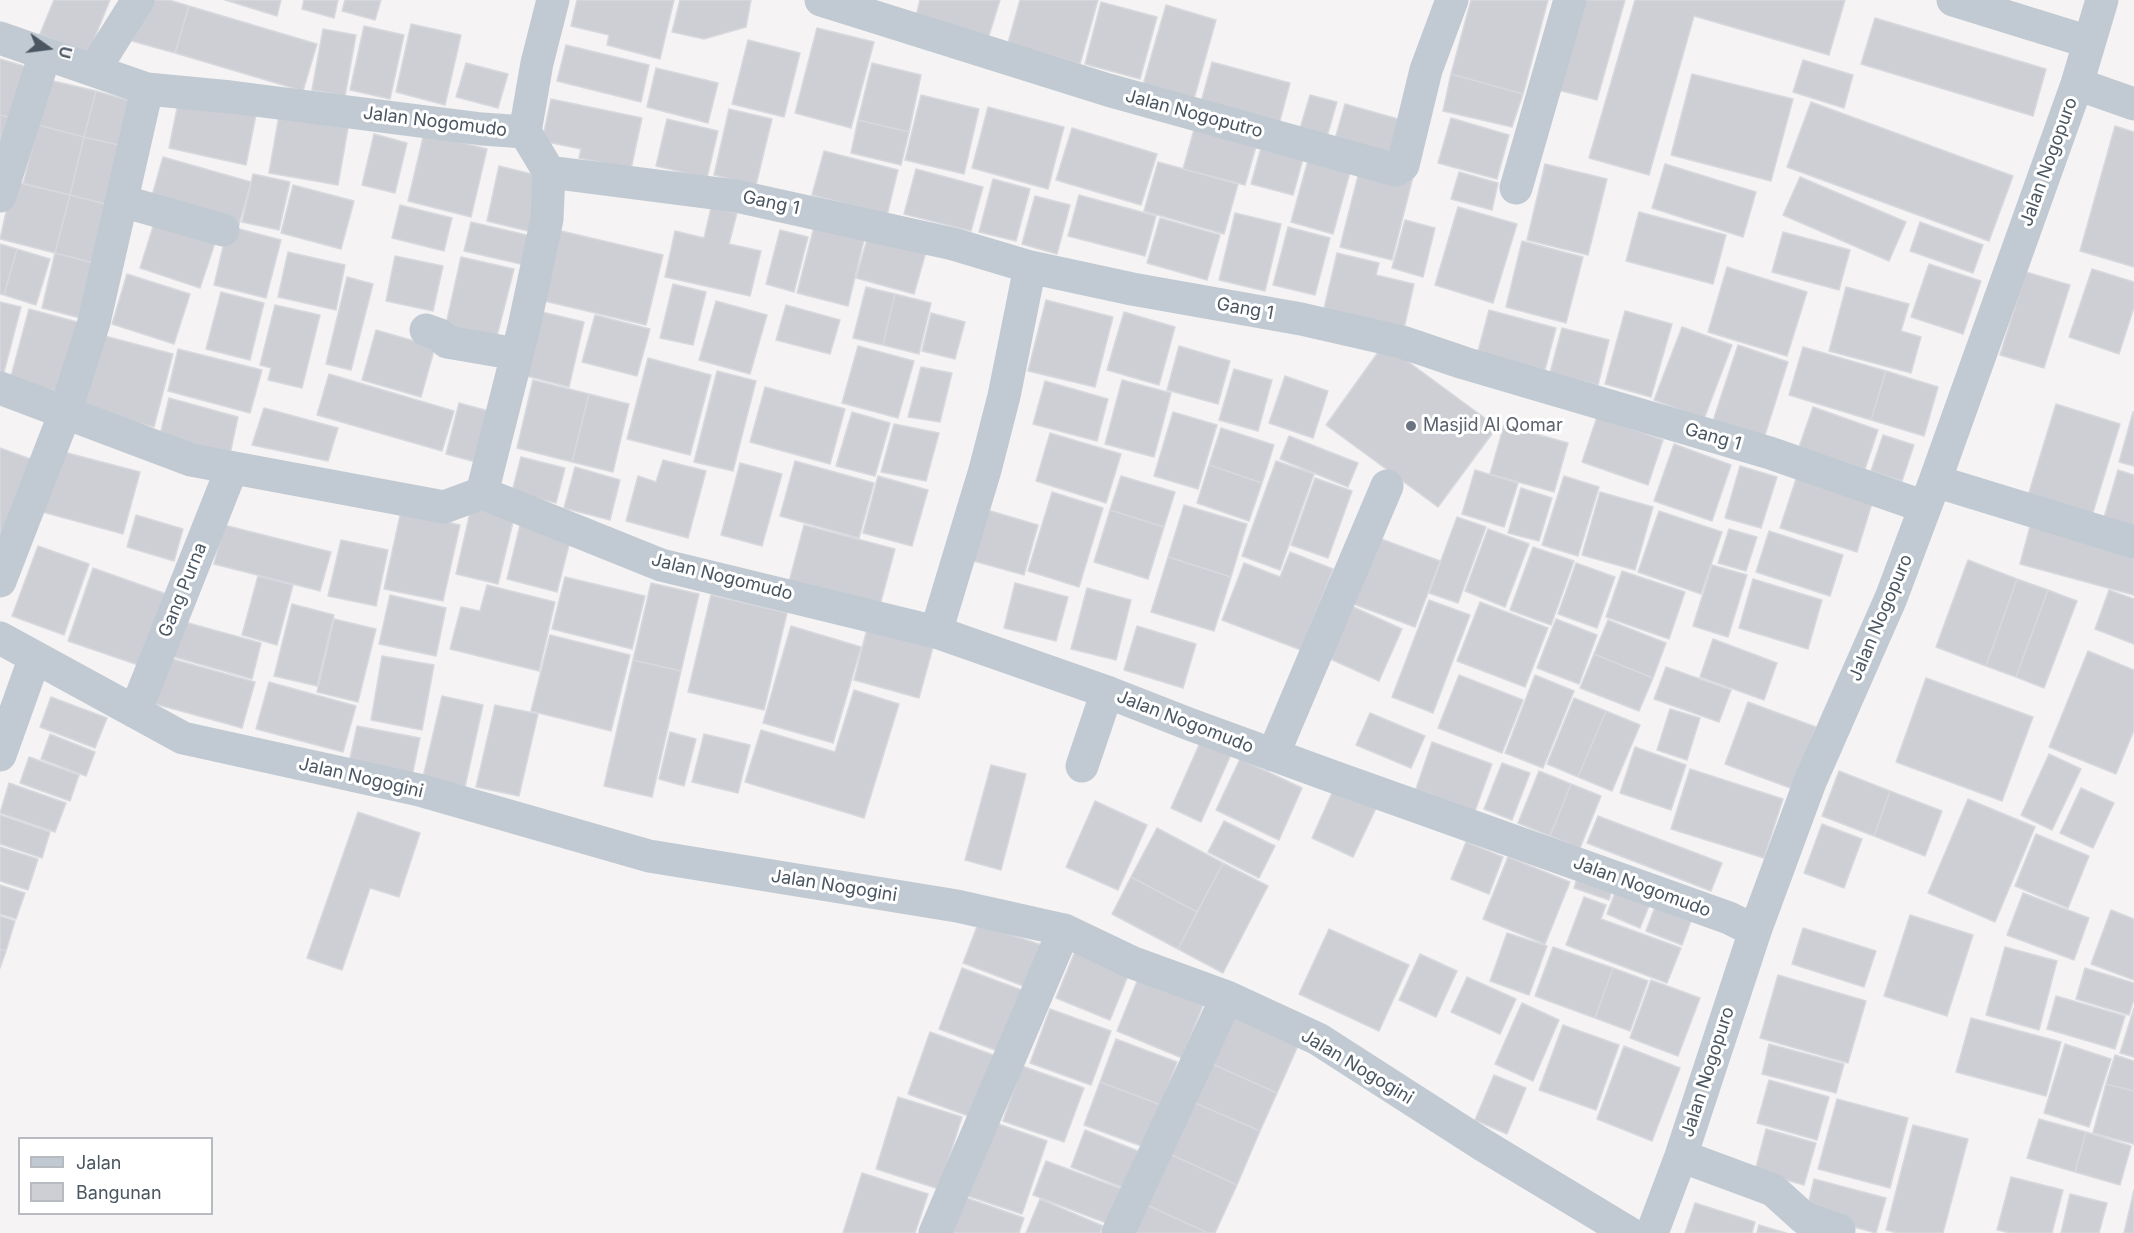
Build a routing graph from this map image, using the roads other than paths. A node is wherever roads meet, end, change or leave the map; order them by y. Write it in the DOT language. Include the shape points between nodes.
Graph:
graph roads {
  1 [pos="138,0"];
  2 [pos="553,0"];
  3 [pos="821,0"];
  4 [pos="1452,0"];
  5 [pos="1570,0"];
  6 [pos="1953,0"];
  7 [pos="2102,0"];
  8 [pos="0,38"];
  9 [pos="2089,42"];
  10 [pos="45,54"];
  11 [pos="94,70"];
  12 [pos="2077,84"];
  13 [pos="147,89"];
  14 [pos="2134,105"];
  15 [pos="525,132"];
  16 [pos="549,172"];
  17 [pos="1516,188"];
  18 [pos="0,196"];
  19 [pos="122,201"];
  20 [pos="223,230"];
  21 [pos="1030,267"];
  22 [pos="426,330"];
  23 [pos="517,354"];
  24 [pos="0,388"];
  25 [pos="65,413"];
  26 [pos="232,468"];
  27 [pos="1387,486"];
  28 [pos="482,493"];
  29 [pos="1930,494"];
  30 [pos="2134,542"];
  31 [pos="0,581"];
  32 [pos="936,632"];
  33 [pos="0,639"];
  34 [pos="35,657"];
  35 [pos="1107,692"];
  36 [pos="135,712"];
  37 [pos="0,755"];
  38 [pos="1273,755"];
  39 [pos="1082,766"];
  40 [pos="1064,930"];
  41 [pos="1755,931"];
  42 [pos="1227,997"];
  43 [pos="1681,1156"];
  44 [pos="1839,1230"];
  45 [pos="935,1233"];
  46 [pos="1118,1233"];
  47 [pos="1629,1233"];
  48 [pos="1652,1233"];
  1 -- 11 [label="street"];
  2 -- 15 [label="street"];
  3 -- 4 [label="street, Jalan Nogoputro" via="1108,90 1396,170 1403,165 1426,70"];
  5 -- 17 [label="street"];
  6 -- 9 [label="street"];
  7 -- 9 [label="street, Jalan Nogopuro"];
  8 -- 10 [label="street, Jalan Nogomudo"];
  9 -- 12 [label="street, Jalan Nogopuro"];
  10 -- 11 [label="street, Jalan Nogomudo"];
  10 -- 18 [label="street"];
  11 -- 13 [label="street, Jalan Nogomudo"];
  12 -- 14 [label="street"];
  12 -- 29 [label="street, Jalan Nogopuro"];
  13 -- 15 [label="street, Jalan Nogomudo"];
  13 -- 19 [label="street"];
  15 -- 16 [label="street, Jalan Nogomudo"];
  16 -- 21 [label="street, Gang 1" via="736,196 953,244"];
  16 -- 23 [label="street" via="548,219"];
  19 -- 20 [label="street"];
  19 -- 25 [label="street" via="94,322"];
  21 -- 29 [label="street, Gang 1" via="1402,342 1770,453"];
  21 -- 32 [label="street" via="985,471"];
  22 -- 23 [label="street" via="441,335 447,342"];
  23 -- 28 [label="street"];
  24 -- 25 [label="street"];
  25 -- 26 [label="street" via="191,460"];
  25 -- 31 [label="street"];
  26 -- 28 [label="street" via="444,507"];
  26 -- 36 [label="street, Gang Purna"];
  27 -- 38 [label="street"];
  28 -- 32 [label="street, Jalan Nogomudo" via="661,565"];
  29 -- 30 [label="street, Gang 1"];
  29 -- 41 [label="street, Jalan Nogopuro" via="1891,598 1810,782"];
  32 -- 35 [label="street, Jalan Nogomudo"];
  33 -- 34 [label="street, Jalan Nogogini"];
  34 -- 36 [label="street, Jalan Nogogini"];
  34 -- 37 [label="street"];
  35 -- 38 [label="street, Jalan Nogomudo"];
  35 -- 39 [label="street"];
  36 -- 40 [label="street, Jalan Nogogini" via="183,738 419,790 649,856 957,906"];
  38 -- 41 [label="street, Jalan Nogomudo" via="1729,918"];
  40 -- 42 [label="street, Jalan Nogogini" via="1131,962"];
  40 -- 45 [label="street"];
  41 -- 43 [label="street, Jalan Nogopuro"];
  42 -- 46 [label="street"];
  42 -- 47 [label="street, Jalan Nogogini" via="1318,1040"];
  43 -- 44 [label="street" via="1773,1190 1804,1218"];
  43 -- 48 [label="street, Jalan Nogopuro"];
}
